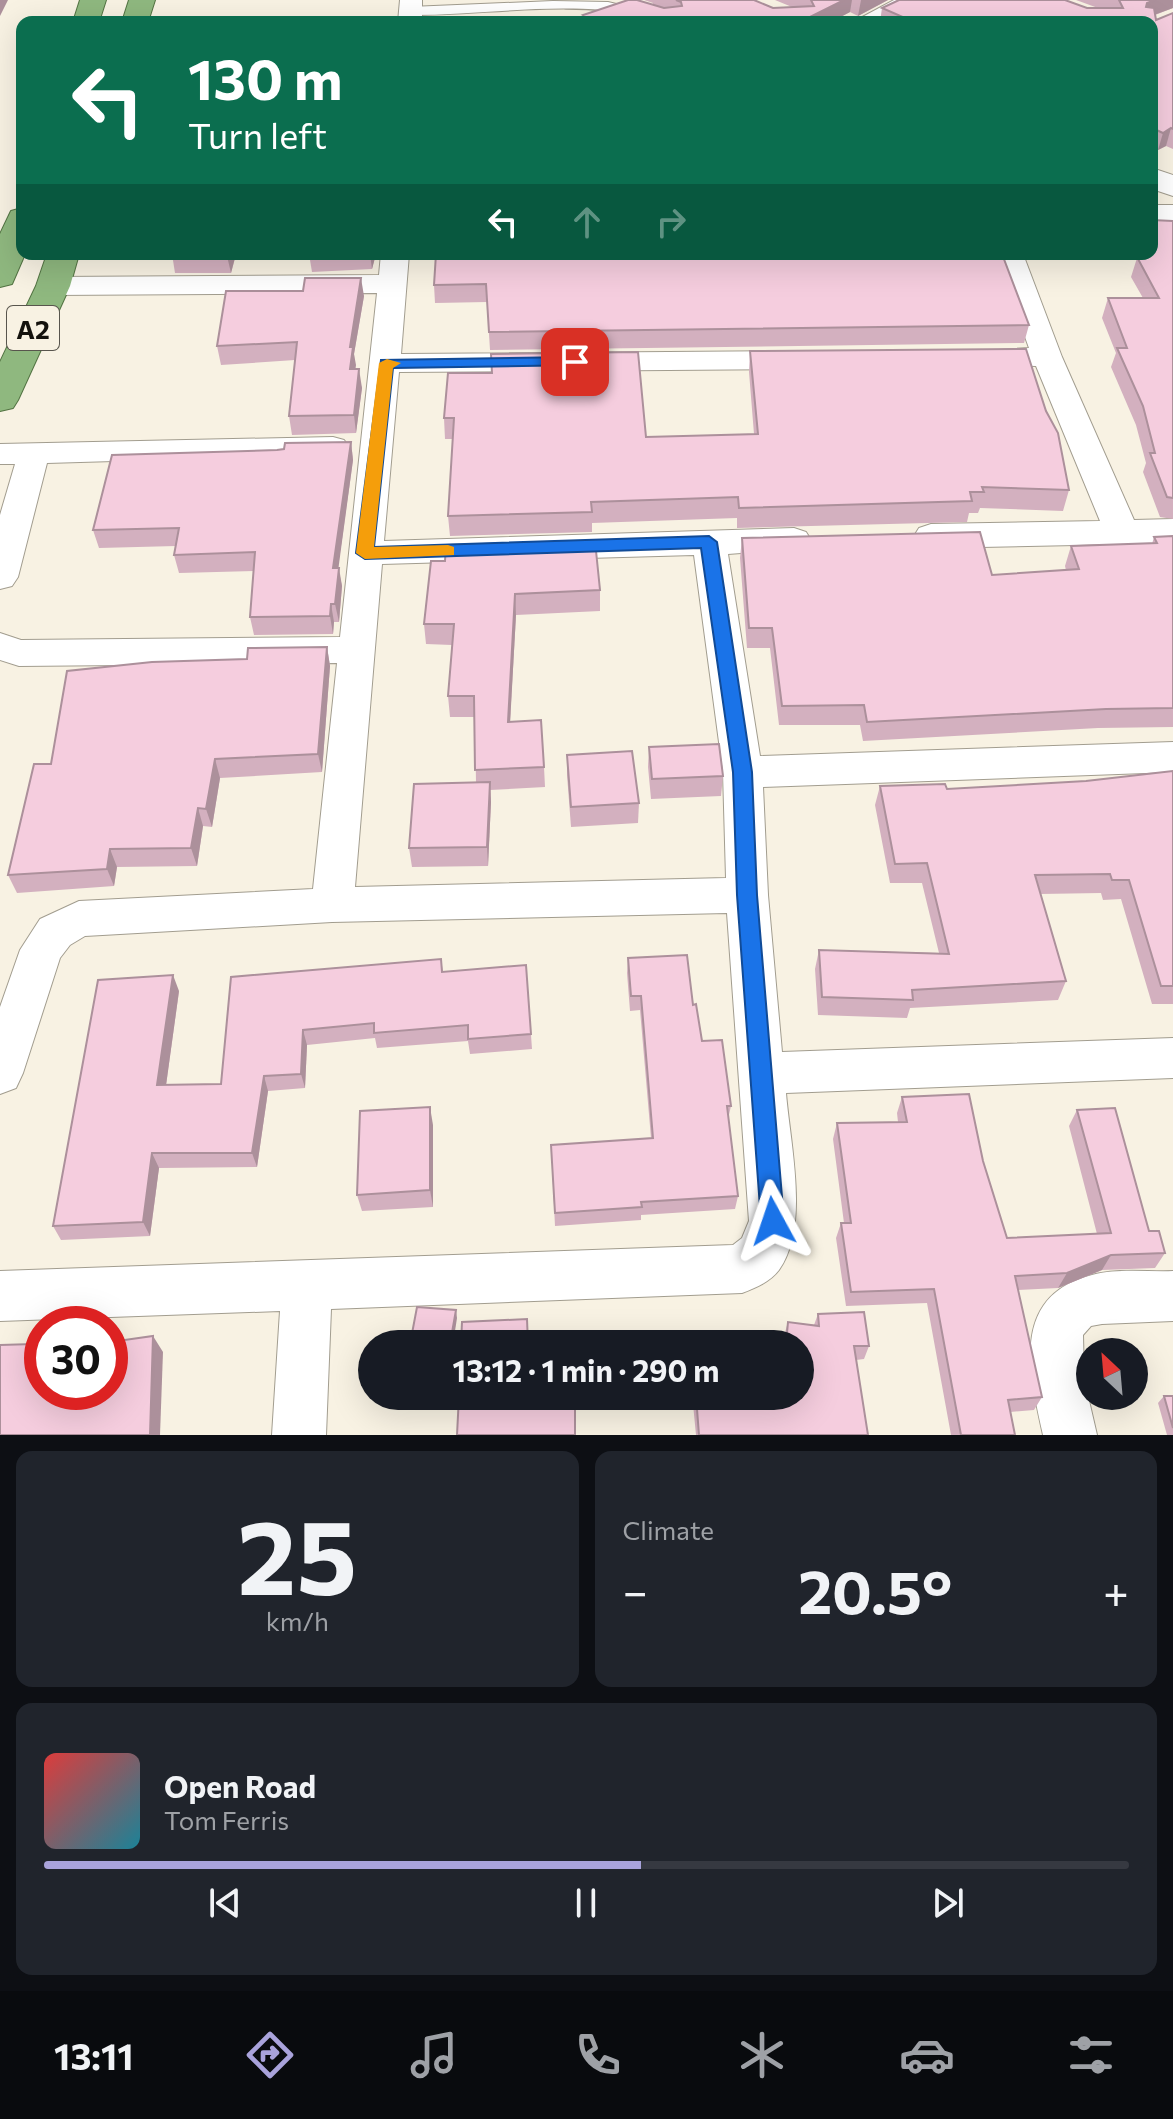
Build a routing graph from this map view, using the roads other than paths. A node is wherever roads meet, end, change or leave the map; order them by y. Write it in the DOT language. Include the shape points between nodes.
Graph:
graph roads {
  1 [pos="913,0"];
  2 [pos="410,11"];
  3 [pos="656,16"];
  4 [pos="878,16"];
  5 [pos="16,234"];
  6 [pos="61,260"];
  7 [pos="1011,260"];
  8 [pos="394,269"];
  9 [pos="0,277"];
  10 [pos="53,286"];
  11 [pos="1047,357"];
  12 [pos="953,358"];
  13 [pos="827,359"];
  14 [pos="387,363"];
  15 [pos="0,400"];
  16 [pos="375,446"];
  17 [pos="34,453"];
  18 [pos="0,454"];
  19 [pos="1173,531"];
  20 [pos="1122,532"];
  21 [pos="899,537"];
  22 [pos="820,539"];
  23 [pos="709,542"];
  24 [pos="365,553"];
  25 [pos="0,577"];
  26 [pos="0,646"];
  27 [pos="356,650"];
  28 [pos="1173,757"];
  29 [pos="743,772"];
  30 [pos="747,895"];
  31 [pos="332,905"];
  32 [pos="1173,1058"];
  33 [pos="0,1073"];
  34 [pos="761,1073"];
  35 [pos="307,1286"];
  36 [pos="0,1296"];
  37 [pos="1173,1296"];
  38 [pos="299,1435"];
  39 [pos="1070,1435"];
  1 -- 4 [label="street"];
  2 -- 3 [label="lane" via="586,1 618,3"];
  5 -- 9 [label="highway, A2"];
  6 -- 10 [label="highway, A2"];
  7 -- 11 [label="street"];
  8 -- 10 [label="street"];
  8 -- 14 [label="street"];
  10 -- 15 [label="highway, A2"];
  11 -- 12 [label="street"];
  11 -- 20 [label="street"];
  13 -- 14 [label="street"];
  14 -- 16 [label="street"];
  16 -- 17 [label="street"];
  16 -- 24 [label="street"];
  17 -- 18 [label="street"];
  17 -- 25 [label="street"];
  19 -- 20 [label="street"];
  20 -- 21 [label="street"];
  22 -- 23 [label="street"];
  23 -- 24 [label="street"];
  23 -- 29 [label="street"];
  24 -- 27 [label="street"];
  26 -- 27 [label="street" via="19,653"];
  27 -- 31 [label="street"];
  28 -- 29 [label="street"];
  29 -- 30 [label="street"];
  30 -- 31 [label="street"];
  30 -- 34 [label="street"];
  31 -- 33 [label="street" via="79,919 55,932 41,950"];
  32 -- 34 [label="street"];
  34 -- 35 [label="street" via="773,1221 761,1254 742,1269"];
  35 -- 36 [label="street"];
  35 -- 38 [label="street"];
  37 -- 39 [label="street" via="1090,1300 1073,1308 1058,1330 1053,1358"];
}
